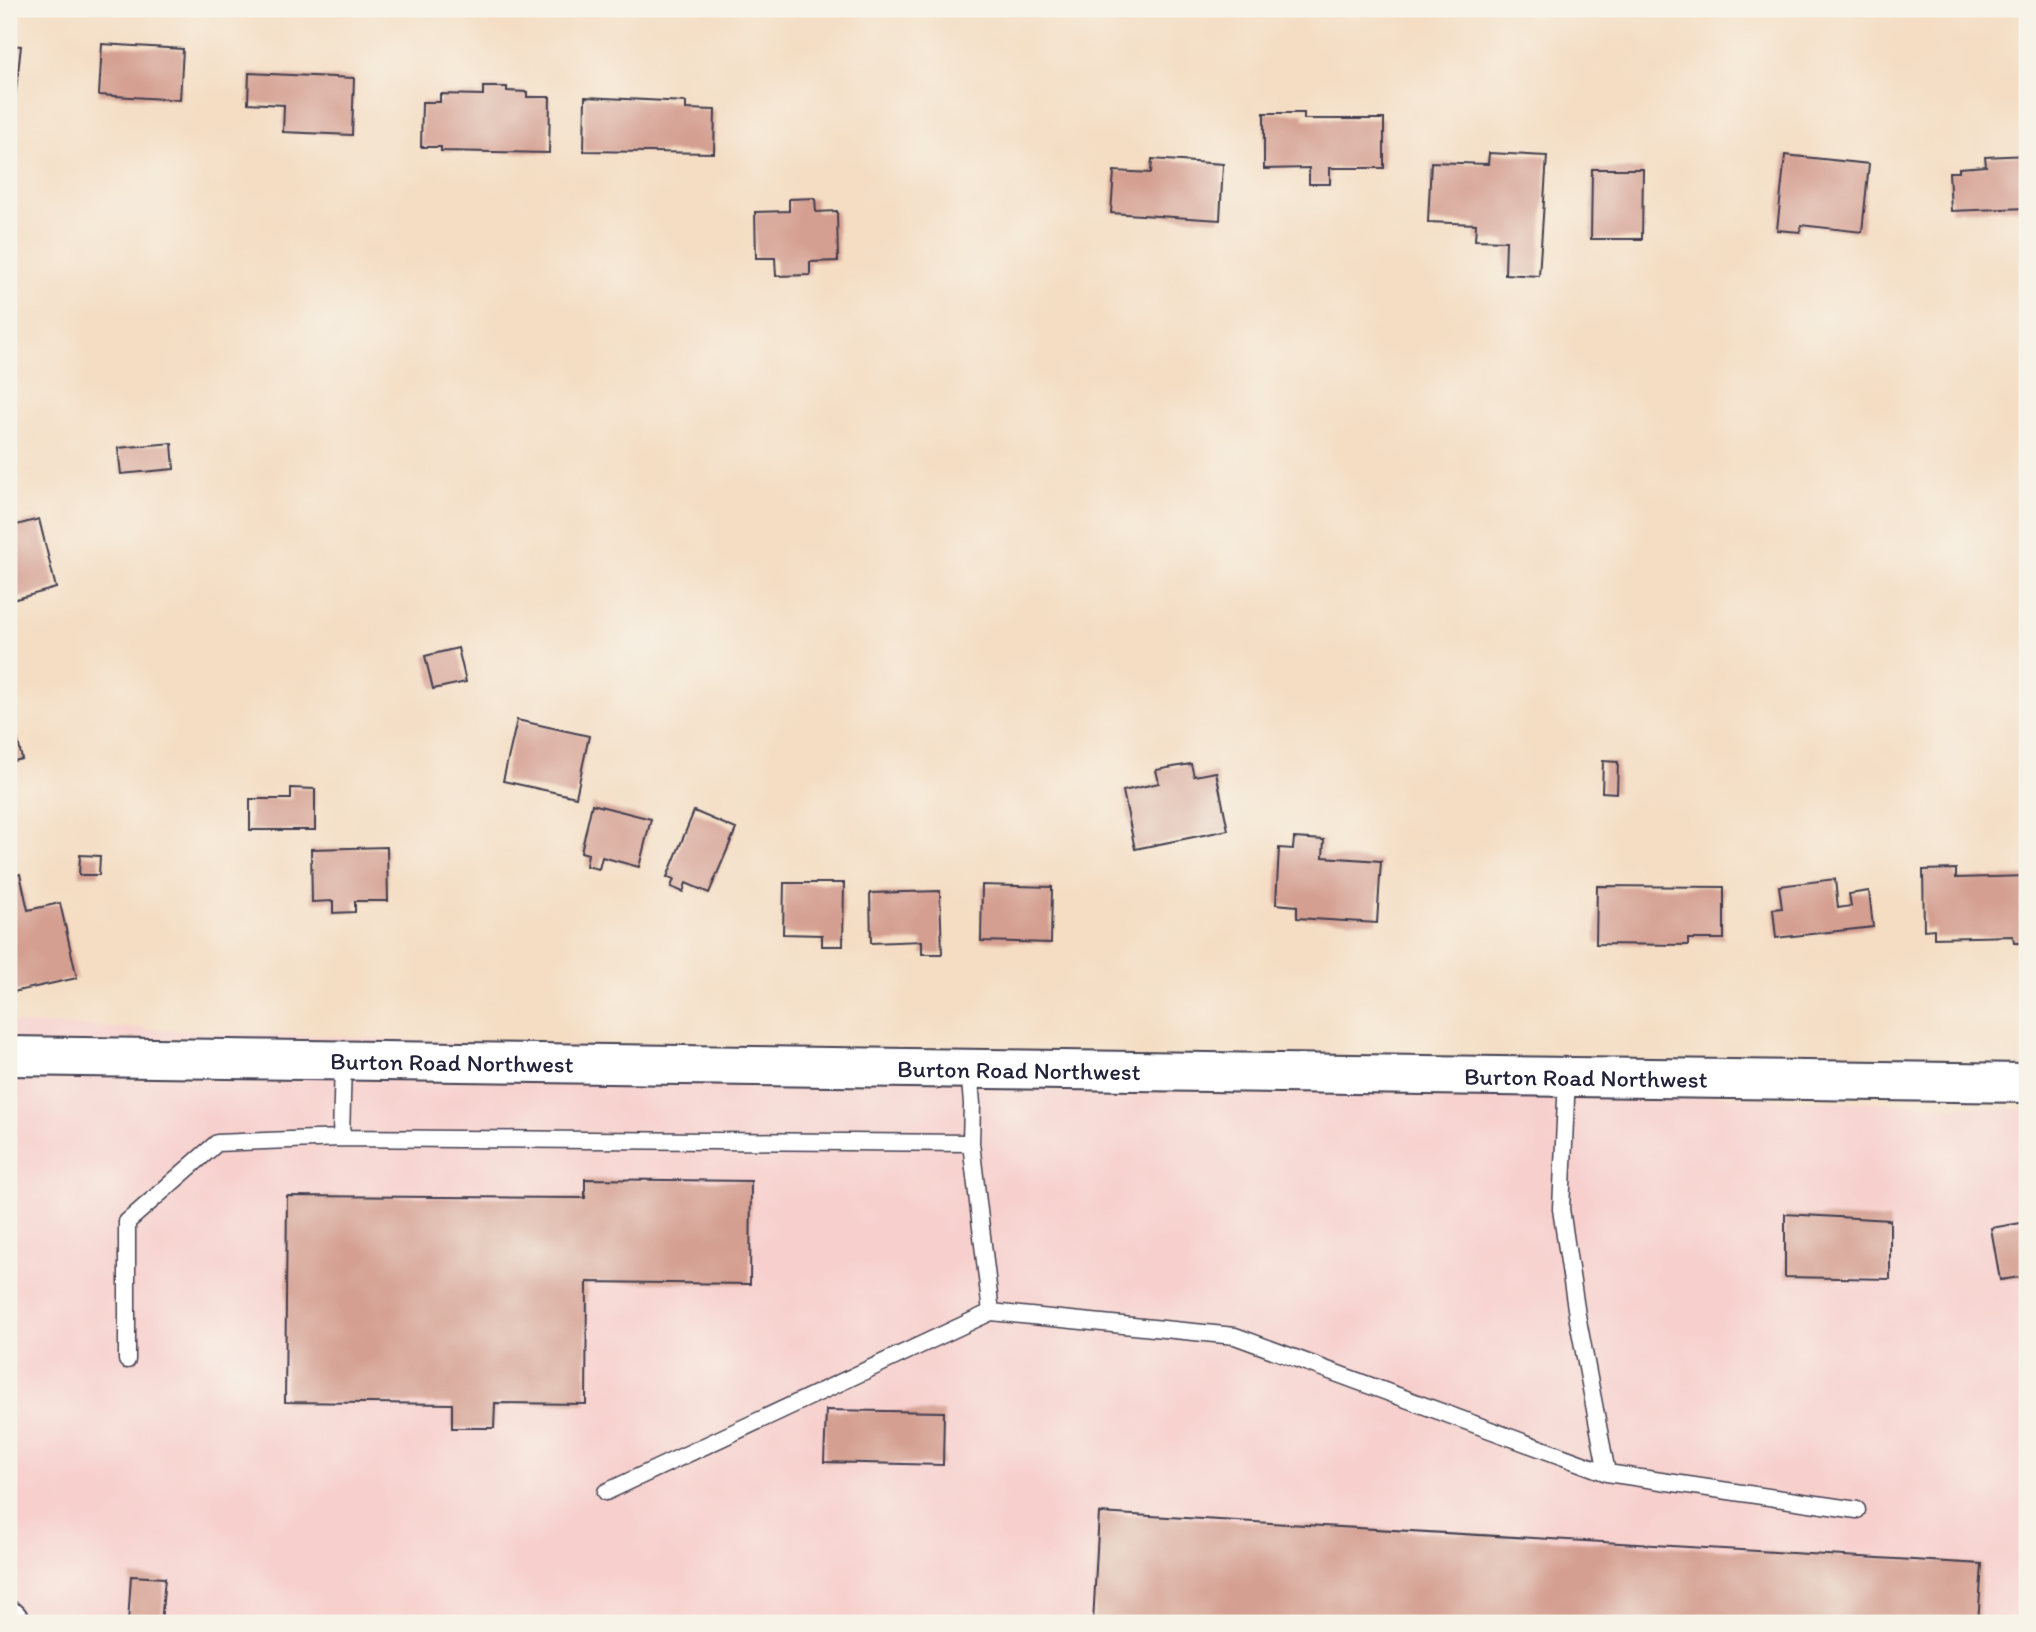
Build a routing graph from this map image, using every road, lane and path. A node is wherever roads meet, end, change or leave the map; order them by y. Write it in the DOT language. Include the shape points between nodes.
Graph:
graph roads {
  1 [pos="9,1056"];
  2 [pos="343,1060"];
  3 [pos="969,1069"];
  4 [pos="1567,1077"];
  5 [pos="2027,1083"];
  6 [pos="341,1138"];
  7 [pos="971,1143"];
  8 [pos="991,1312"];
  9 [pos="127,1360"];
  10 [pos="1607,1473"];
  11 [pos="606,1493"];
  12 [pos="1857,1510"];
  1 -- 2 [label="street, Burton Road Northwest"];
  2 -- 3 [label="street, Burton Road Northwest"];
  2 -- 6 [label="lane"];
  3 -- 4 [label="street, Burton Road Northwest"];
  3 -- 7 [label="lane"];
  4 -- 5 [label="street, Burton Road Northwest"];
  4 -- 10 [label="lane" via="1561,1209"];
  6 -- 7 [label="lane"];
  6 -- 9 [label="lane" via="217,1143 127,1222"];
  7 -- 8 [label="lane"];
  8 -- 10 [label="lane" via="1235,1336"];
  8 -- 11 [label="lane"];
  10 -- 12 [label="lane"];
}
